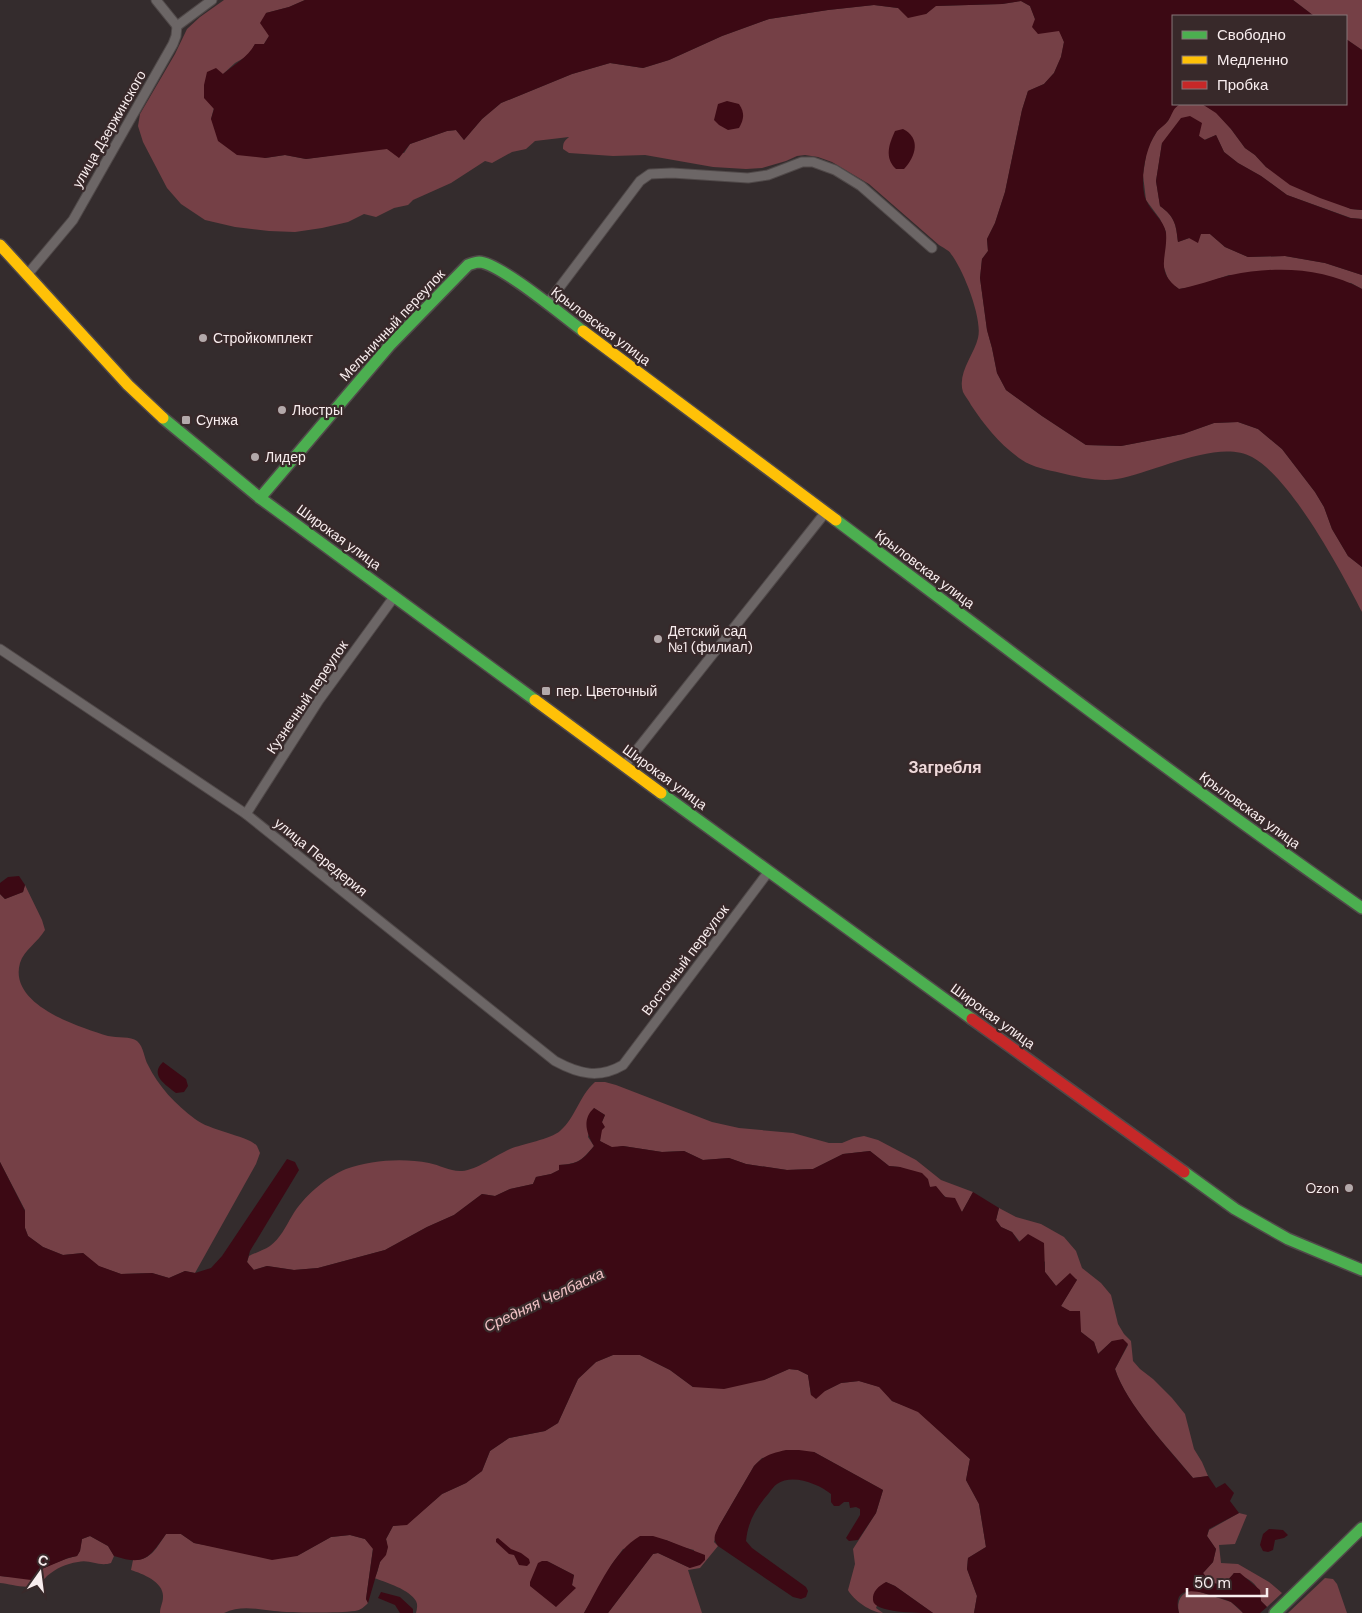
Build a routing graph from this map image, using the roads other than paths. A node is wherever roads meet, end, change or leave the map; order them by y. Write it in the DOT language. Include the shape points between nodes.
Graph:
graph roads {
  1 [pos="156,0"];
  2 [pos="212,0"];
  3 [pos="177,26"];
  4 [pos="0,245"];
  5 [pos="932,248"];
  6 [pos="468,266"];
  7 [pos="27,275"];
  8 [pos="547,304"];
  9 [pos="260,498"];
  10 [pos="825,513"];
  11 [pos="394,596"];
  12 [pos="0,649"];
  13 [pos="624,766"];
  14 [pos="246,814"];
  15 [pos="769,871"];
  16 [pos="1362,908"];
  17 [pos="623,1065"];
  18 [pos="1362,1270"];
  19 [pos="1362,1528"];
  20 [pos="1279,1609"];
  1 -- 3 [label="street"];
  2 -- 3 [label="street"];
  3 -- 7 [label="street, улица Дзержинского" via="173,44 73,220"];
  4 -- 7 [label="street, Широкая улица"];
  5 -- 8 [label="street" via="861,186 835,170 813,162 802,162 768,175 748,178 650,174 640,182"];
  6 -- 8 [label="street, Крыловская улица" via="479,262 500,270"];
  6 -- 9 [label="street, Мельничный переулок" via="390,345"];
  7 -- 9 [label="street, Широкая улица" via="153,410"];
  8 -- 10 [label="street, Крыловская улица"];
  9 -- 11 [label="street, Широкая улица"];
  10 -- 13 [label="street"];
  10 -- 16 [label="street, Крыловская улица"];
  11 -- 13 [label="street, Широкая улица"];
  11 -- 14 [label="street, Кузнечный переулок" via="319,700"];
  12 -- 14 [label="street, улица Передерия"];
  13 -- 15 [label="street, Широкая улица"];
  14 -- 17 [label="street, улица Передерия" via="556,1061 591,1074 611,1072"];
  15 -- 17 [label="street, Восточный переулок"];
  15 -- 18 [label="street, Широкая улица" via="1235,1209 1288,1239"];
  19 -- 20 [label="street"];
}
